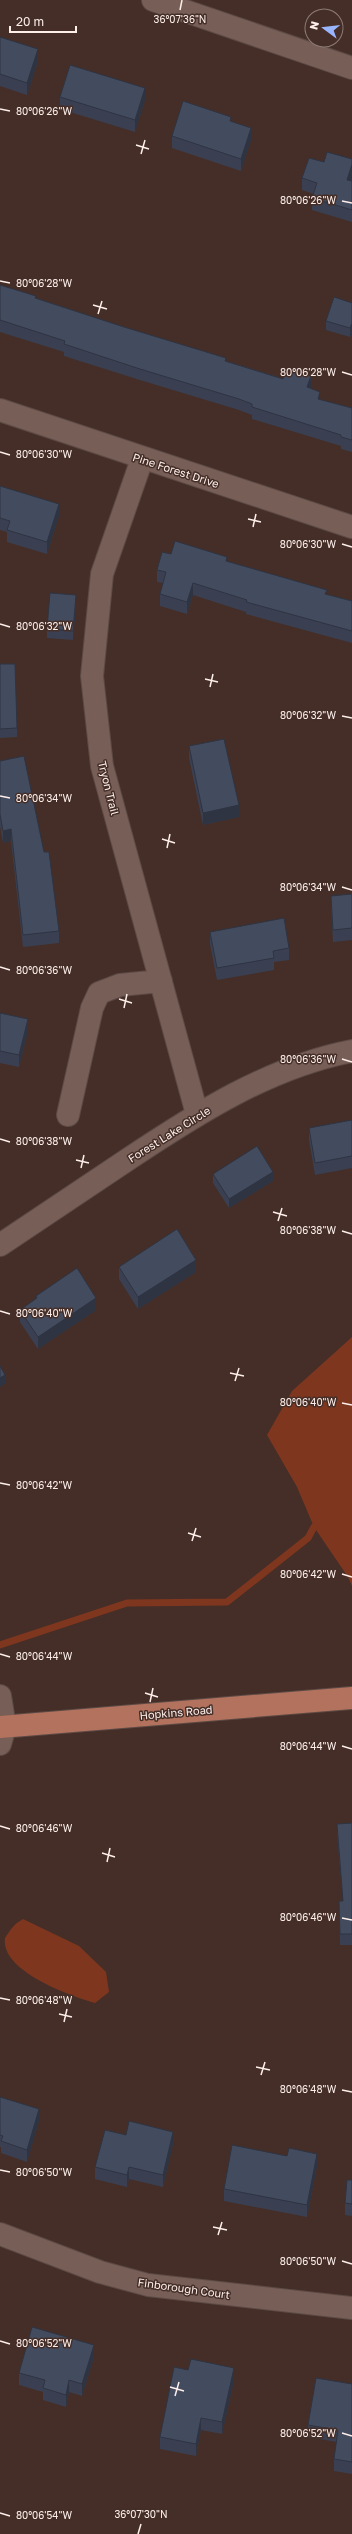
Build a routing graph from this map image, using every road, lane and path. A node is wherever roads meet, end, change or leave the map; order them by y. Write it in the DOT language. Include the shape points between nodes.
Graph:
graph roads {
  1 [pos="153,0"];
  2 [pos="352,68"];
  3 [pos="0,410"];
  4 [pos="142,459"];
  5 [pos="352,527"];
  6 [pos="161,981"];
  7 [pos="352,1051"];
  8 [pos="68,1114"];
  9 [pos="197,1114"];
  10 [pos="0,1245"];
  11 [pos="0,1696"];
  12 [pos="352,1698"];
  13 [pos="2,1733"];
  14 [pos="0,2234"];
  15 [pos="352,2308"];
  1 -- 2 [label="street"];
  3 -- 4 [label="street, Pine Forest Drive"];
  4 -- 5 [label="street, Pine Forest Drive"];
  4 -- 6 [label="street, Tryon Trail" via="102,574 92,676 102,766"];
  6 -- 8 [label="street" via="120,985 98,993 92,1008"];
  6 -- 9 [label="street, Tryon Trail"];
  7 -- 9 [label="street, Forest Lake Circle" via="322,1057 266,1079"];
  9 -- 10 [label="street, Forest Lake Circle"];
  11 -- 13 [label="street"];
  12 -- 13 [label="main road, Hopkins Road"];
  14 -- 15 [label="street, Finborough Court" via="100,2272 148,2285"];
}
